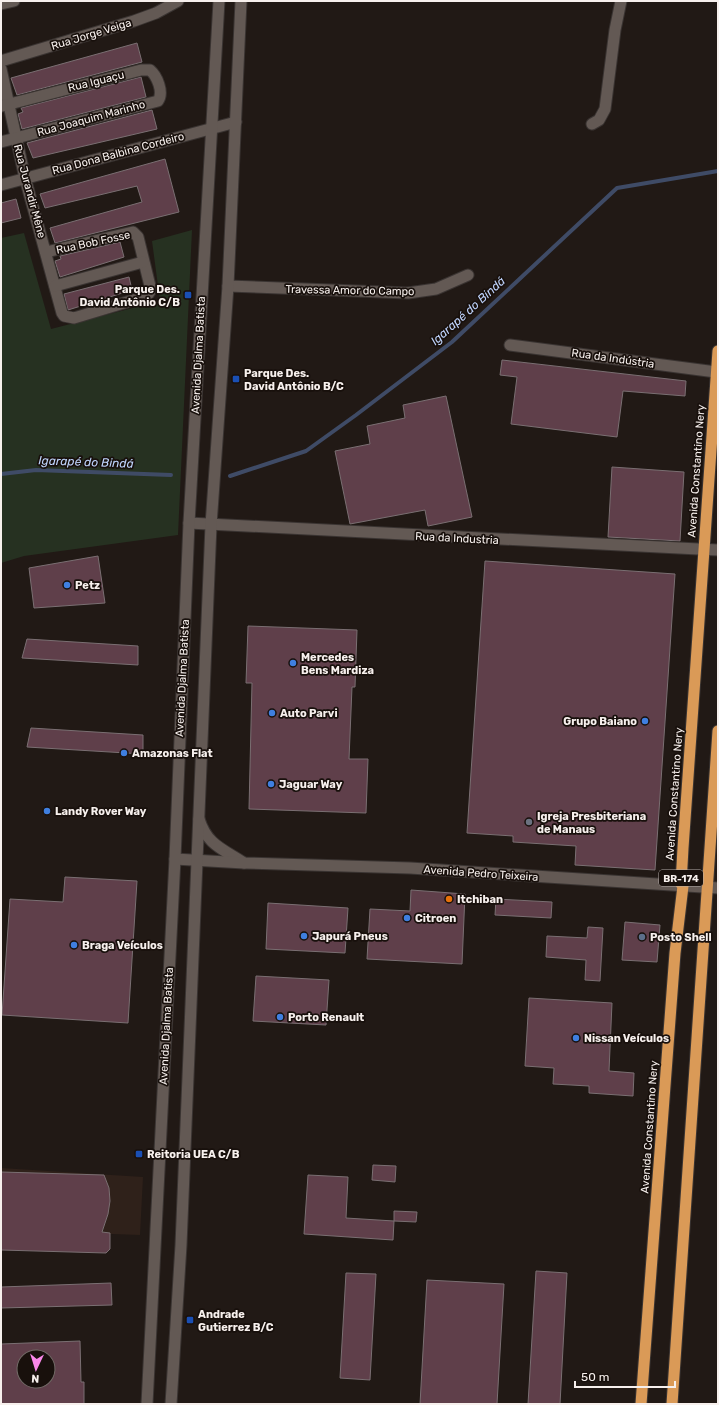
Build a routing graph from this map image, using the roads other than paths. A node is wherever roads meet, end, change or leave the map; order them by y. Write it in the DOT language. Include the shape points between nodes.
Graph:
graph roads {
  1 [pos="14,1"];
  2 [pos="178,1"];
  3 [pos="219,1"];
  4 [pos="241,1"];
  5 [pos="621,1"];
  6 [pos="1,4"];
  7 [pos="1,61"];
  8 [pos="1,69"];
  9 [pos="158,101"];
  10 [pos="4,105"];
  11 [pos="236,122"];
  12 [pos="592,124"];
  13 [pos="210,129"];
  14 [pos="16,138"];
  15 [pos="1,142"];
  16 [pos="25,178"];
  17 [pos="1,185"];
  18 [pos="46,252"];
  19 [pos="144,262"];
  20 [pos="468,275"];
  21 [pos="55,286"];
  22 [pos="228,286"];
  23 [pos="510,345"];
  24 [pos="718,351"];
  25 [pos="716,372"];
  26 [pos="189,523"];
  27 [pos="211,525"];
  28 [pos="704,550"];
  29 [pos="718,550"];
  30 [pos="718,731"];
  31 [pos="198,815"];
  32 [pos="175,859"];
  33 [pos="196,860"];
  34 [pos="244,863"];
  35 [pos="683,886"];
  36 [pos="713,887"];
  37 [pos="146,1404"];
  38 [pos="171,1404"];
  39 [pos="641,1404"];
  40 [pos="672,1404"];
  1 -- 6 [label="street"];
  2 -- 7 [label="street, Rua Jorge Veiga" via="134,21"];
  3 -- 13 [label="street, Avenida Djalma Batista"];
  4 -- 11 [label="street, Avenida Djalma Batista"];
  5 -- 12 [label="street" via="614,30 604,109 599,120"];
  8 -- 10 [label="street, Rua Jurandir Mêne"];
  9 -- 10 [label="street, Rua Iguaçu" via="160,92 154,74 150,70 141,70"];
  9 -- 14 [label="street, Rua Joaquim Marinho"];
  10 -- 14 [label="street, Rua Jurandir Mêne"];
  11 -- 13 [label="street, Rua Dona Balbina Cordeiro"];
  11 -- 22 [label="street, Avenida Djalma Batista"];
  13 -- 16 [label="street, Rua Dona Balbina Cordeiro"];
  13 -- 26 [label="street, Avenida Djalma Batista"];
  14 -- 15 [label="street, Rua Joaquim Marinho"];
  14 -- 16 [label="street, Rua Jurandir Mêne"];
  16 -- 17 [label="street, Rua Dona Balbina Cordeiro"];
  16 -- 18 [label="street, Rua Jurandir Mêne"];
  18 -- 19 [label="street, Rua Bob Fosse" via="130,232 138,237"];
  18 -- 21 [label="street, Rua Jurandir Mêne"];
  19 -- 21 [label="street"];
  19 -- 21 [label="street, Rua Jurandir Mêne" via="151,285 147,296 74,318 62,313"];
  20 -- 22 [label="street, Travessa Amor do Campo" via="436,289 408,293"];
  22 -- 27 [label="street, Avenida Djalma Batista"];
  23 -- 25 [label="street, Rua da Indústria"];
  24 -- 25 [label="highway, Avenida Constantino Nery / BR-174"];
  25 -- 28 [label="highway, Avenida Constantino Nery / BR-174"];
  26 -- 27 [label="street, Rua da Industria"];
  26 -- 32 [label="street, Avenida Djalma Batista"];
  27 -- 28 [label="street, Rua da Industria"];
  27 -- 31 [label="street, Avenida Djalma Batista"];
  28 -- 29 [label="street, Rua da Industria"];
  28 -- 35 [label="highway, Avenida Constantino Nery / BR-174" via="681,877"];
  30 -- 36 [label="highway, BR-174"];
  31 -- 33 [label="street, Avenida Djalma Batista"];
  31 -- 34 [label="street" via="203,832 211,842"];
  32 -- 33 [label="street, Avenida Pedro Teixeira"];
  32 -- 37 [label="street, Avenida Djalma Batista"];
  33 -- 34 [label="street, Avenida Pedro Teixeira"];
  33 -- 38 [label="street, Avenida Djalma Batista" via="181,1245"];
  34 -- 35 [label="street, Avenida Pedro Teixeira" via="410,868"];
  35 -- 36 [label="street, Avenida Pedro Teixeira"];
  35 -- 39 [label="highway, Avenida Constantino Nery / BR-174" via="676,945"];
  36 -- 40 [label="highway, BR-174"];
}
